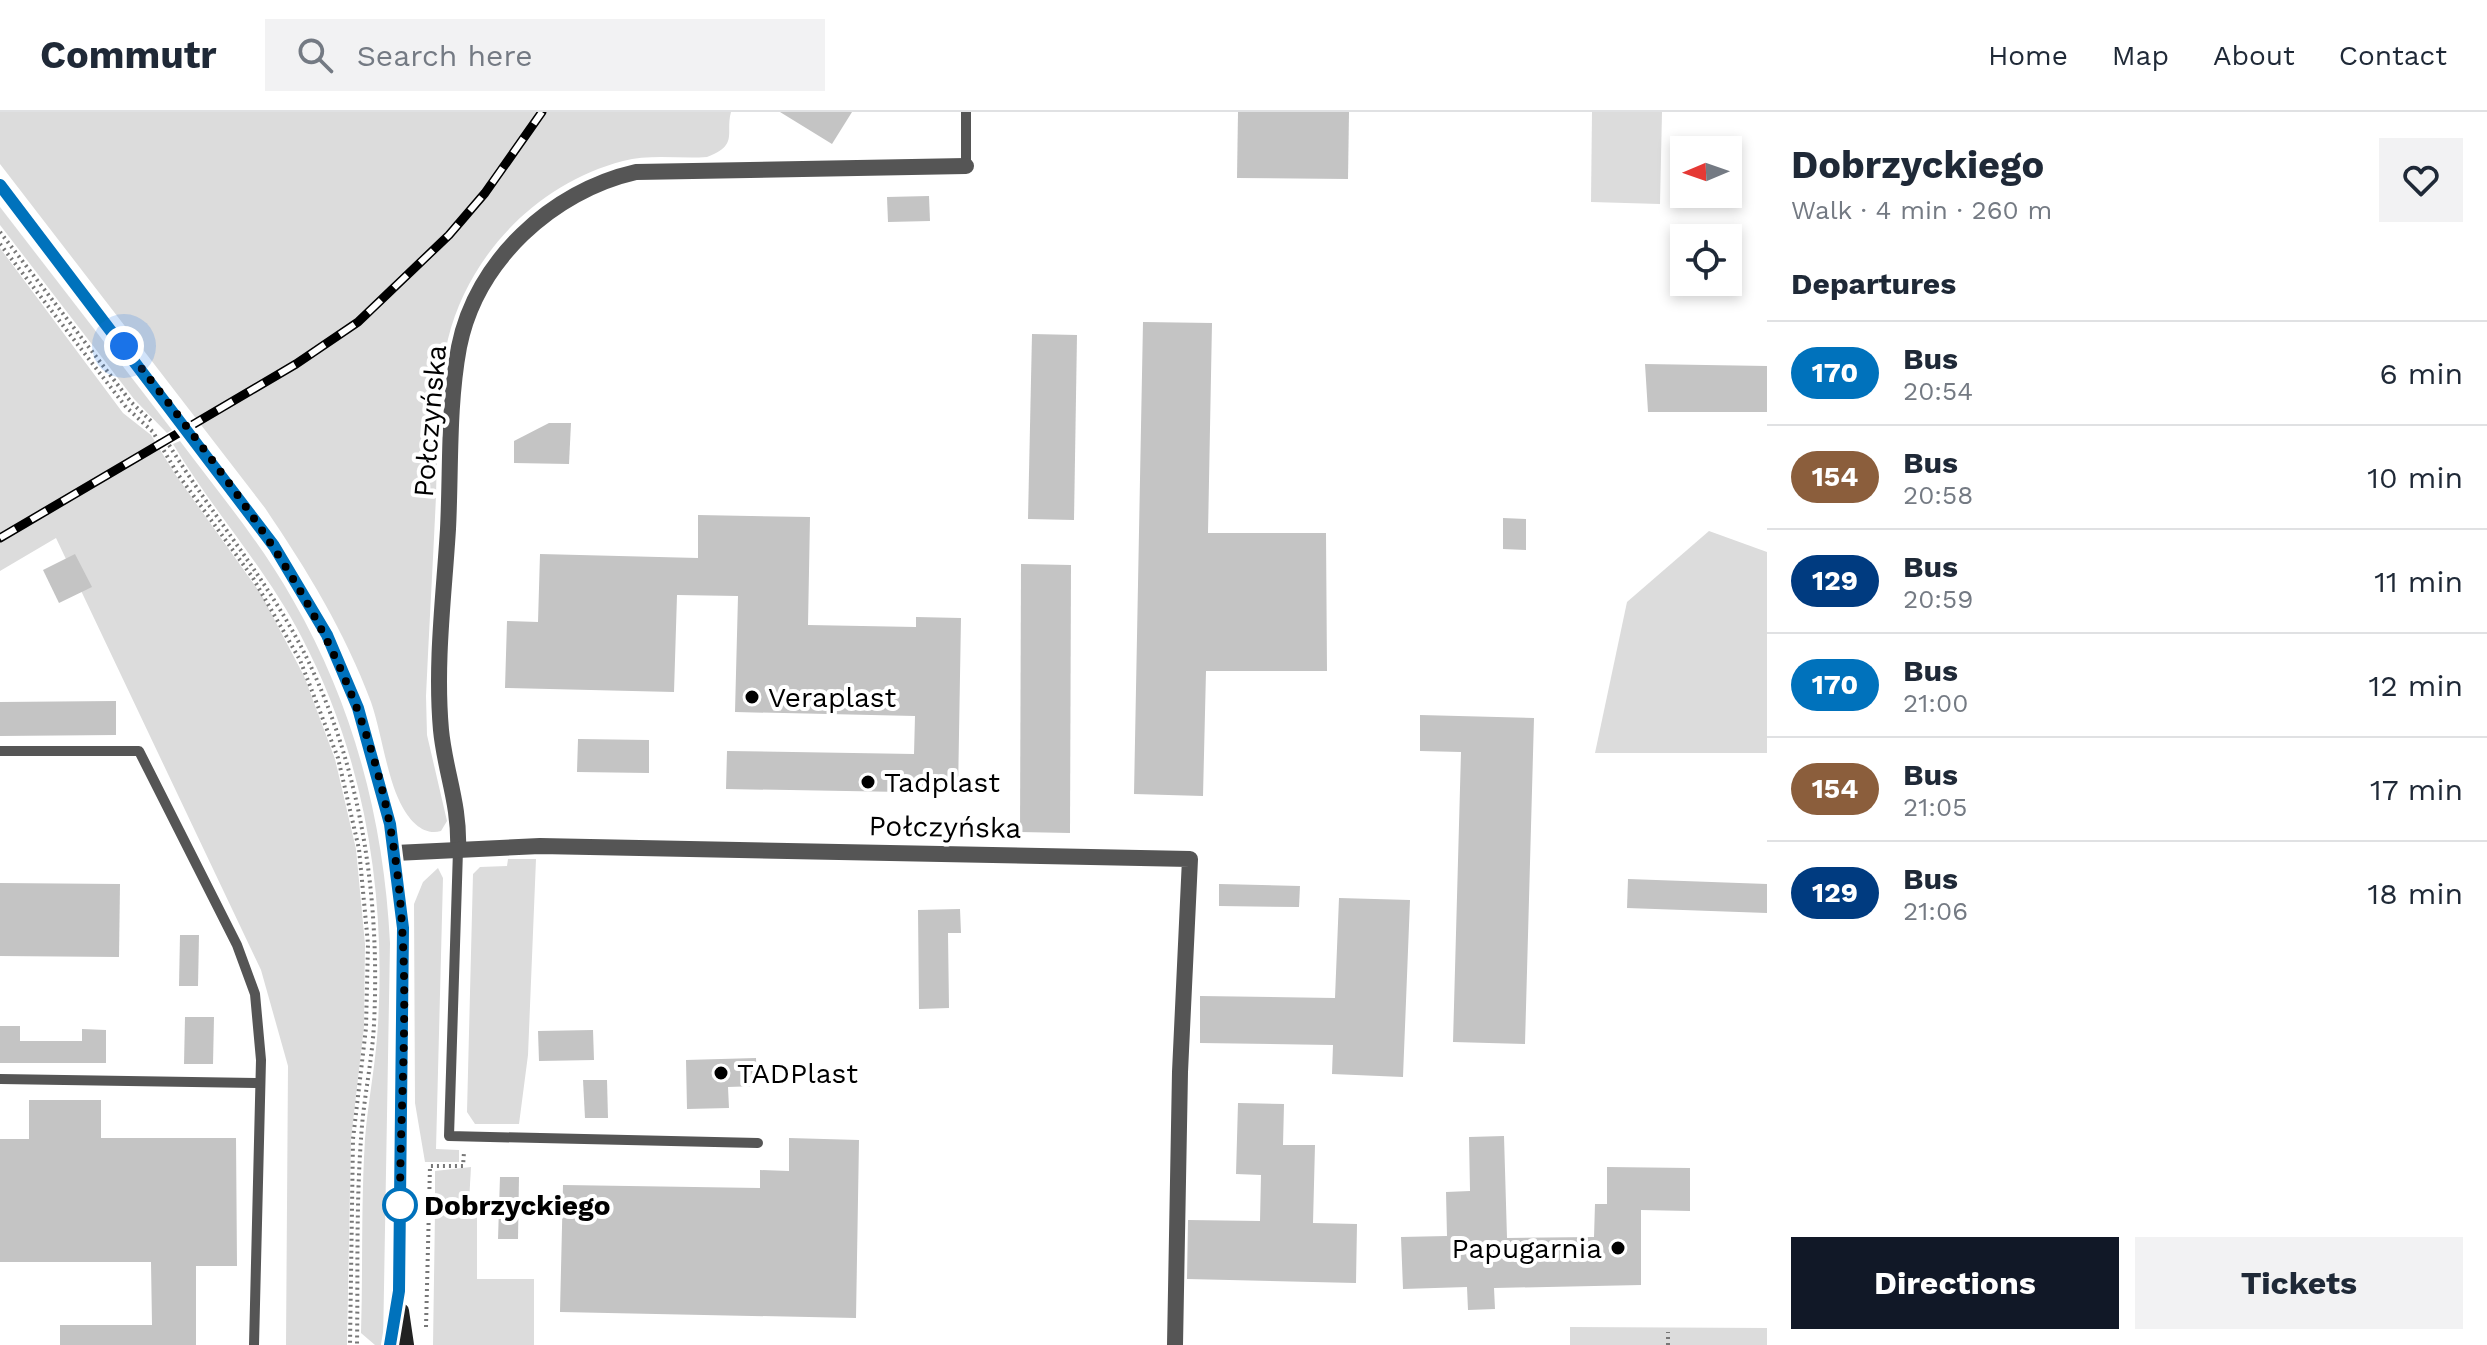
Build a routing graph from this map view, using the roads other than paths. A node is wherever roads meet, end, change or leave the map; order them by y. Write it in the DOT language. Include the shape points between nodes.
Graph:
graph roads {
  1 [pos="966,112"];
  2 [pos="966,166"];
  3 [pos="0,185"];
  4 [pos="0,751"];
  5 [pos="458,850"];
  6 [pos="395,853"];
  7 [pos="0,1079"];
  8 [pos="260,1083"];
  9 [pos="758,1143"];
  10 [pos="398,1297"];
  11 [pos="254,1345"];
  12 [pos="390,1345"];
  13 [pos="406,1345"];
  14 [pos="1175,1345"];
  1 -- 2 [label="lane"];
  2 -- 5 [label="street, Połczyńska" via="636,172 571,197 536,221 507,251 470,312 455,379 439,671 441,732 458,807"];
  3 -- 6 [label="main road" via="254,517 300,587 358,708"];
  4 -- 8 [label="lane" via="139,751 237,945 255,994"];
  5 -- 6 [label="street, Połczyńska"];
  5 -- 9 [label="lane" via="449,1136"];
  5 -- 14 [label="street, Połczyńska" via="763,848 1190,859"];
  6 -- 10 [label="main road" via="403,928"];
  7 -- 8 [label="lane"];
  8 -- 11 [label="lane"];
  10 -- 12 [label="main road"];
  10 -- 13 [label="main road"];
}
